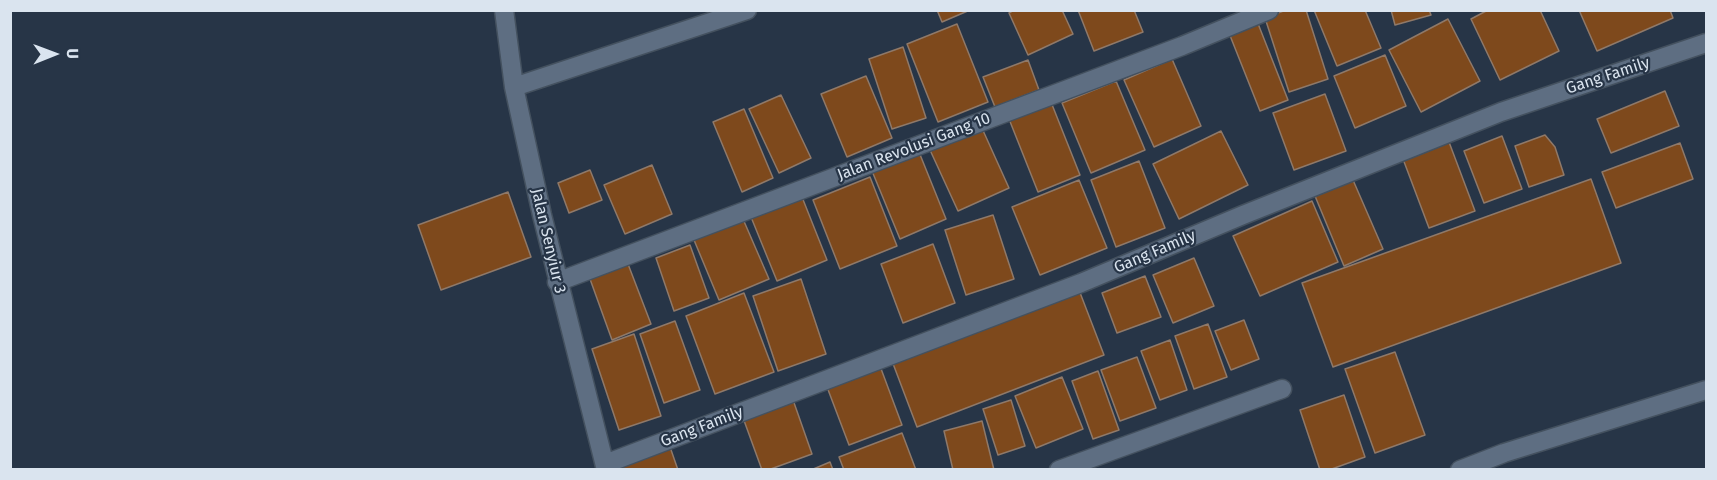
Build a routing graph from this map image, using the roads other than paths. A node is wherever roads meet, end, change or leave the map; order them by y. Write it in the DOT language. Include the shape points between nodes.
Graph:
graph roads {
  1 [pos="504,10"];
  2 [pos="747,10"];
  3 [pos="1269,10"];
  4 [pos="1707,44"];
  5 [pos="514,87"];
  6 [pos="557,282"];
  7 [pos="1282,389"];
  8 [pos="1707,390"];
  9 [pos="605,467"];
  10 [pos="1059,470"];
  11 [pos="1460,470"];
  1 -- 5 [label="street, Jalan Senyiur 3"];
  2 -- 5 [label="street"];
  3 -- 6 [label="street, Jalan Revolusi Gang 10"];
  4 -- 9 [label="street, Gang Family" via="1501,112 1081,283"];
  5 -- 6 [label="street, Jalan Senyiur 3"];
  6 -- 9 [label="street, Jalan Senyiur 3"];
  7 -- 10 [label="street"];
  8 -- 11 [label="street"];
}
